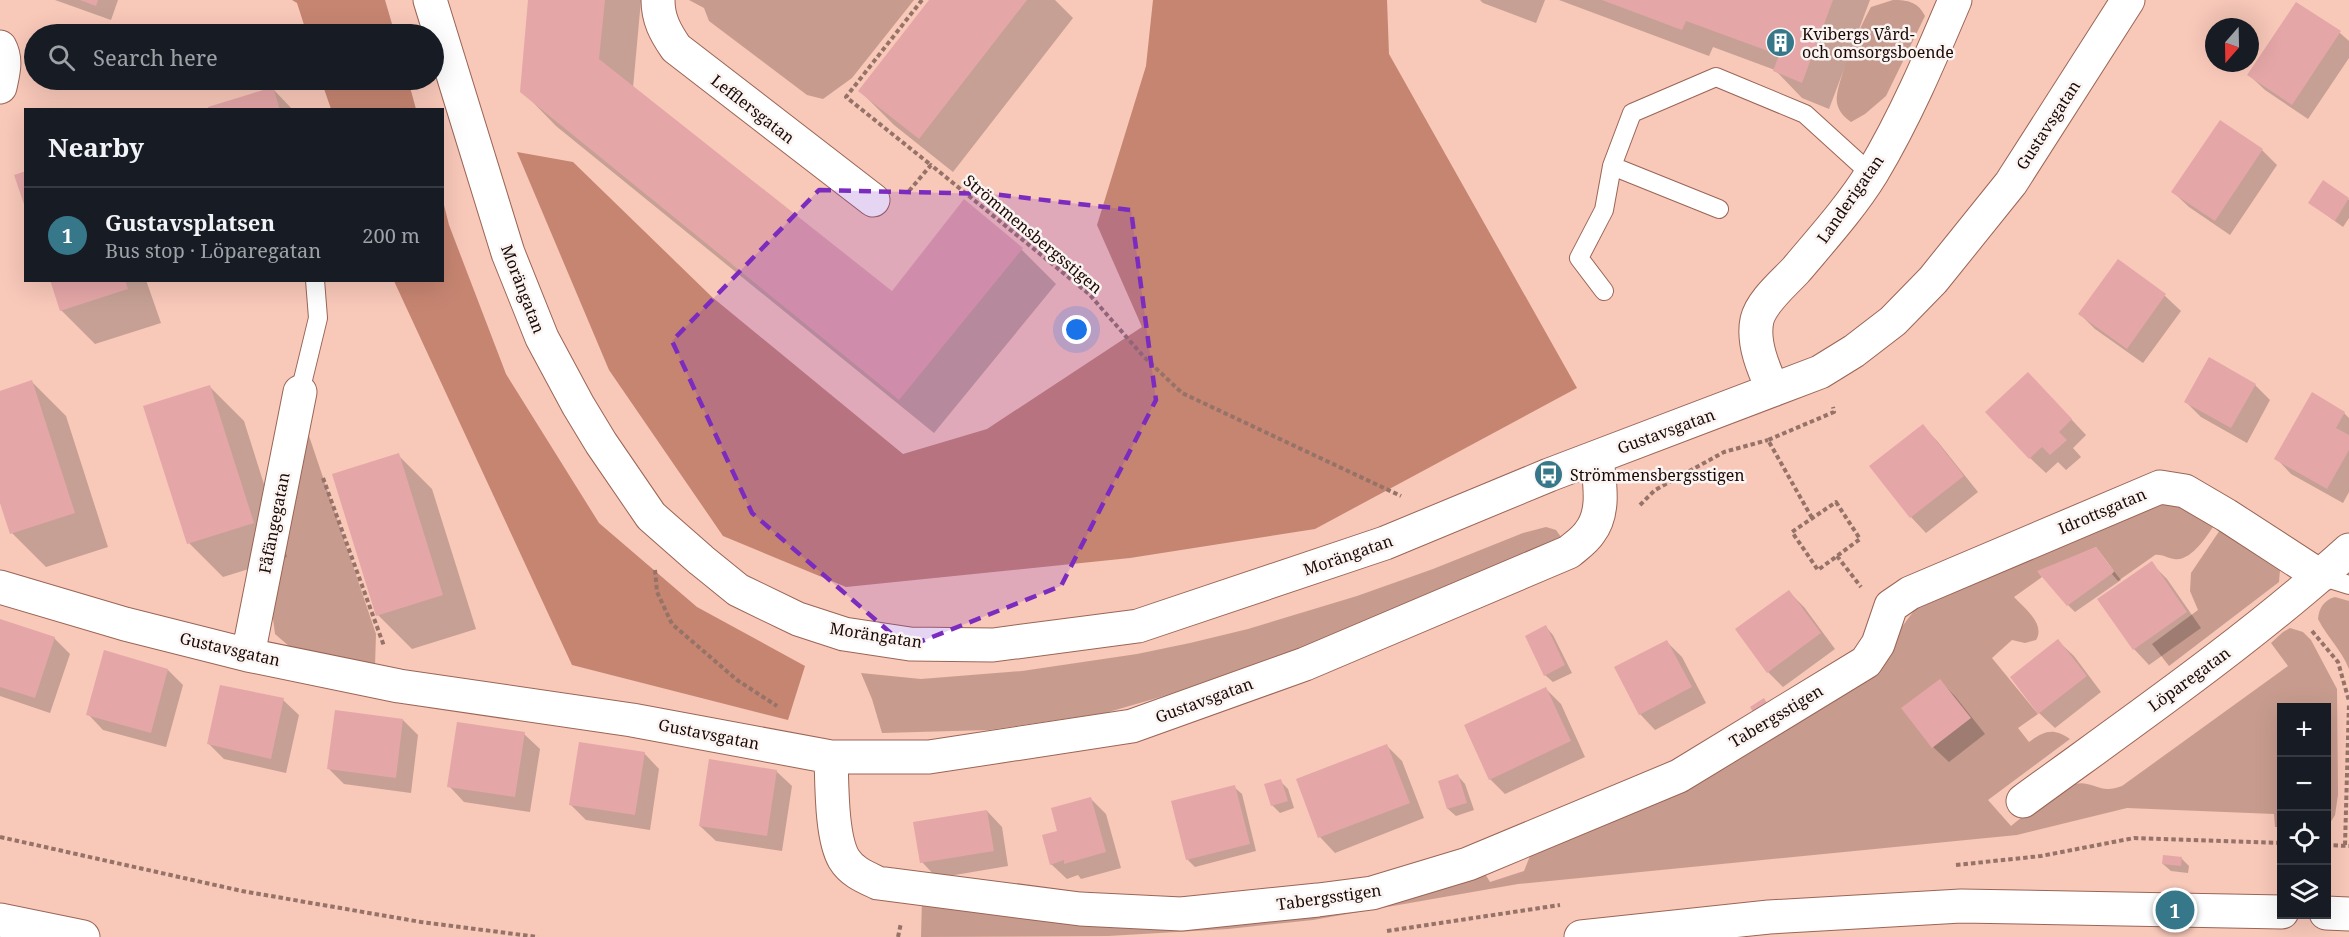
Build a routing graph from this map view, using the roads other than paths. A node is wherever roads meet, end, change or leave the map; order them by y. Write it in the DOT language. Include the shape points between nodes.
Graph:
graph roads {
  1 [pos="430,0"];
  2 [pos="658,0"];
  3 [pos="1955,0"];
  4 [pos="2128,0"];
  5 [pos="437,24"];
  6 [pos="444,46"];
  7 [pos="0,47"];
  8 [pos="0,87"];
  9 [pos="1612,166"];
  10 [pos="1871,174"];
  11 [pos="873,200"];
  12 [pos="1719,209"];
  13 [pos="315,282"];
  14 [pos="1604,291"];
  15 [pos="1773,390"];
  16 [pos="300,392"];
  17 [pos="1597,457"];
  18 [pos="2349,550"];
  19 [pos="2334,581"];
  20 [pos="0,587"];
  21 [pos="1886,621"];
  22 [pos="248,655"];
  23 [pos="831,757"];
  24 [pos="2023,801"];
  25 [pos="2277,912"];
  26 [pos="2331,913"];
  27 [pos="2349,914"];
  28 [pos="0,920"];
  29 [pos="83,937"];
  30 [pos="1581,937"];
  1 -- 5 [label="main road, Morängatan"];
  2 -- 11 [label="main road, Lefflersgatan" via="658,15 676,48"];
  3 -- 10 [label="main road, Landerigatan" via="1918,87"];
  4 -- 15 [label="main road, Gustavsgatan" via="2011,183 1933,280 1893,321 1854,351 1820,372"];
  6 -- 17 [label="main road, Morängatan" via="508,254 542,338 578,405 651,516 738,590 798,619 844,634 910,644 993,645 1138,626 1385,543"];
  7 -- 8 [label="main road" via="4,69"];
  9 -- 10 [label="lane" via="1632,113 1716,77 1805,114"];
  9 -- 12 [label="lane"];
  9 -- 14 [label="lane" via="1604,210 1579,258"];
  10 -- 15 [label="main road, Landerigatan" via="1757,319 1756,337"];
  13 -- 16 [label="lane" via="318,318"];
  15 -- 17 [label="main road, Gustavsgatan"];
  16 -- 22 [label="main road, Fåfängegatan"];
  17 -- 23 [label="main road, Gustavsgatan" via="1599,518 1589,534 1569,552 1305,664 1132,726 929,757"];
  18 -- 19 [label="main road, Löparegatan"];
  19 -- 21 [label="main road, Idrottsgatan" via="2185,491 2160,487 1910,593 1891,606"];
  19 -- 24 [label="main road, Löparegatan" via="2289,603"];
  20 -- 22 [label="main road, Gustavsgatan"];
  21 -- 23 [label="main road, Tabergsstigen" via="1866,662 1679,776 1468,864 1372,893 1318,900 1181,914 1080,909 878,883 857,874 839,848"];
  22 -- 23 [label="main road, Gustavsgatan" via="399,686 632,720"];
  25 -- 30 [label="main road" via="1961,906 1769,917"];
  26 -- 27 [label="main road"];
  28 -- 29 [label="main road"];
}
